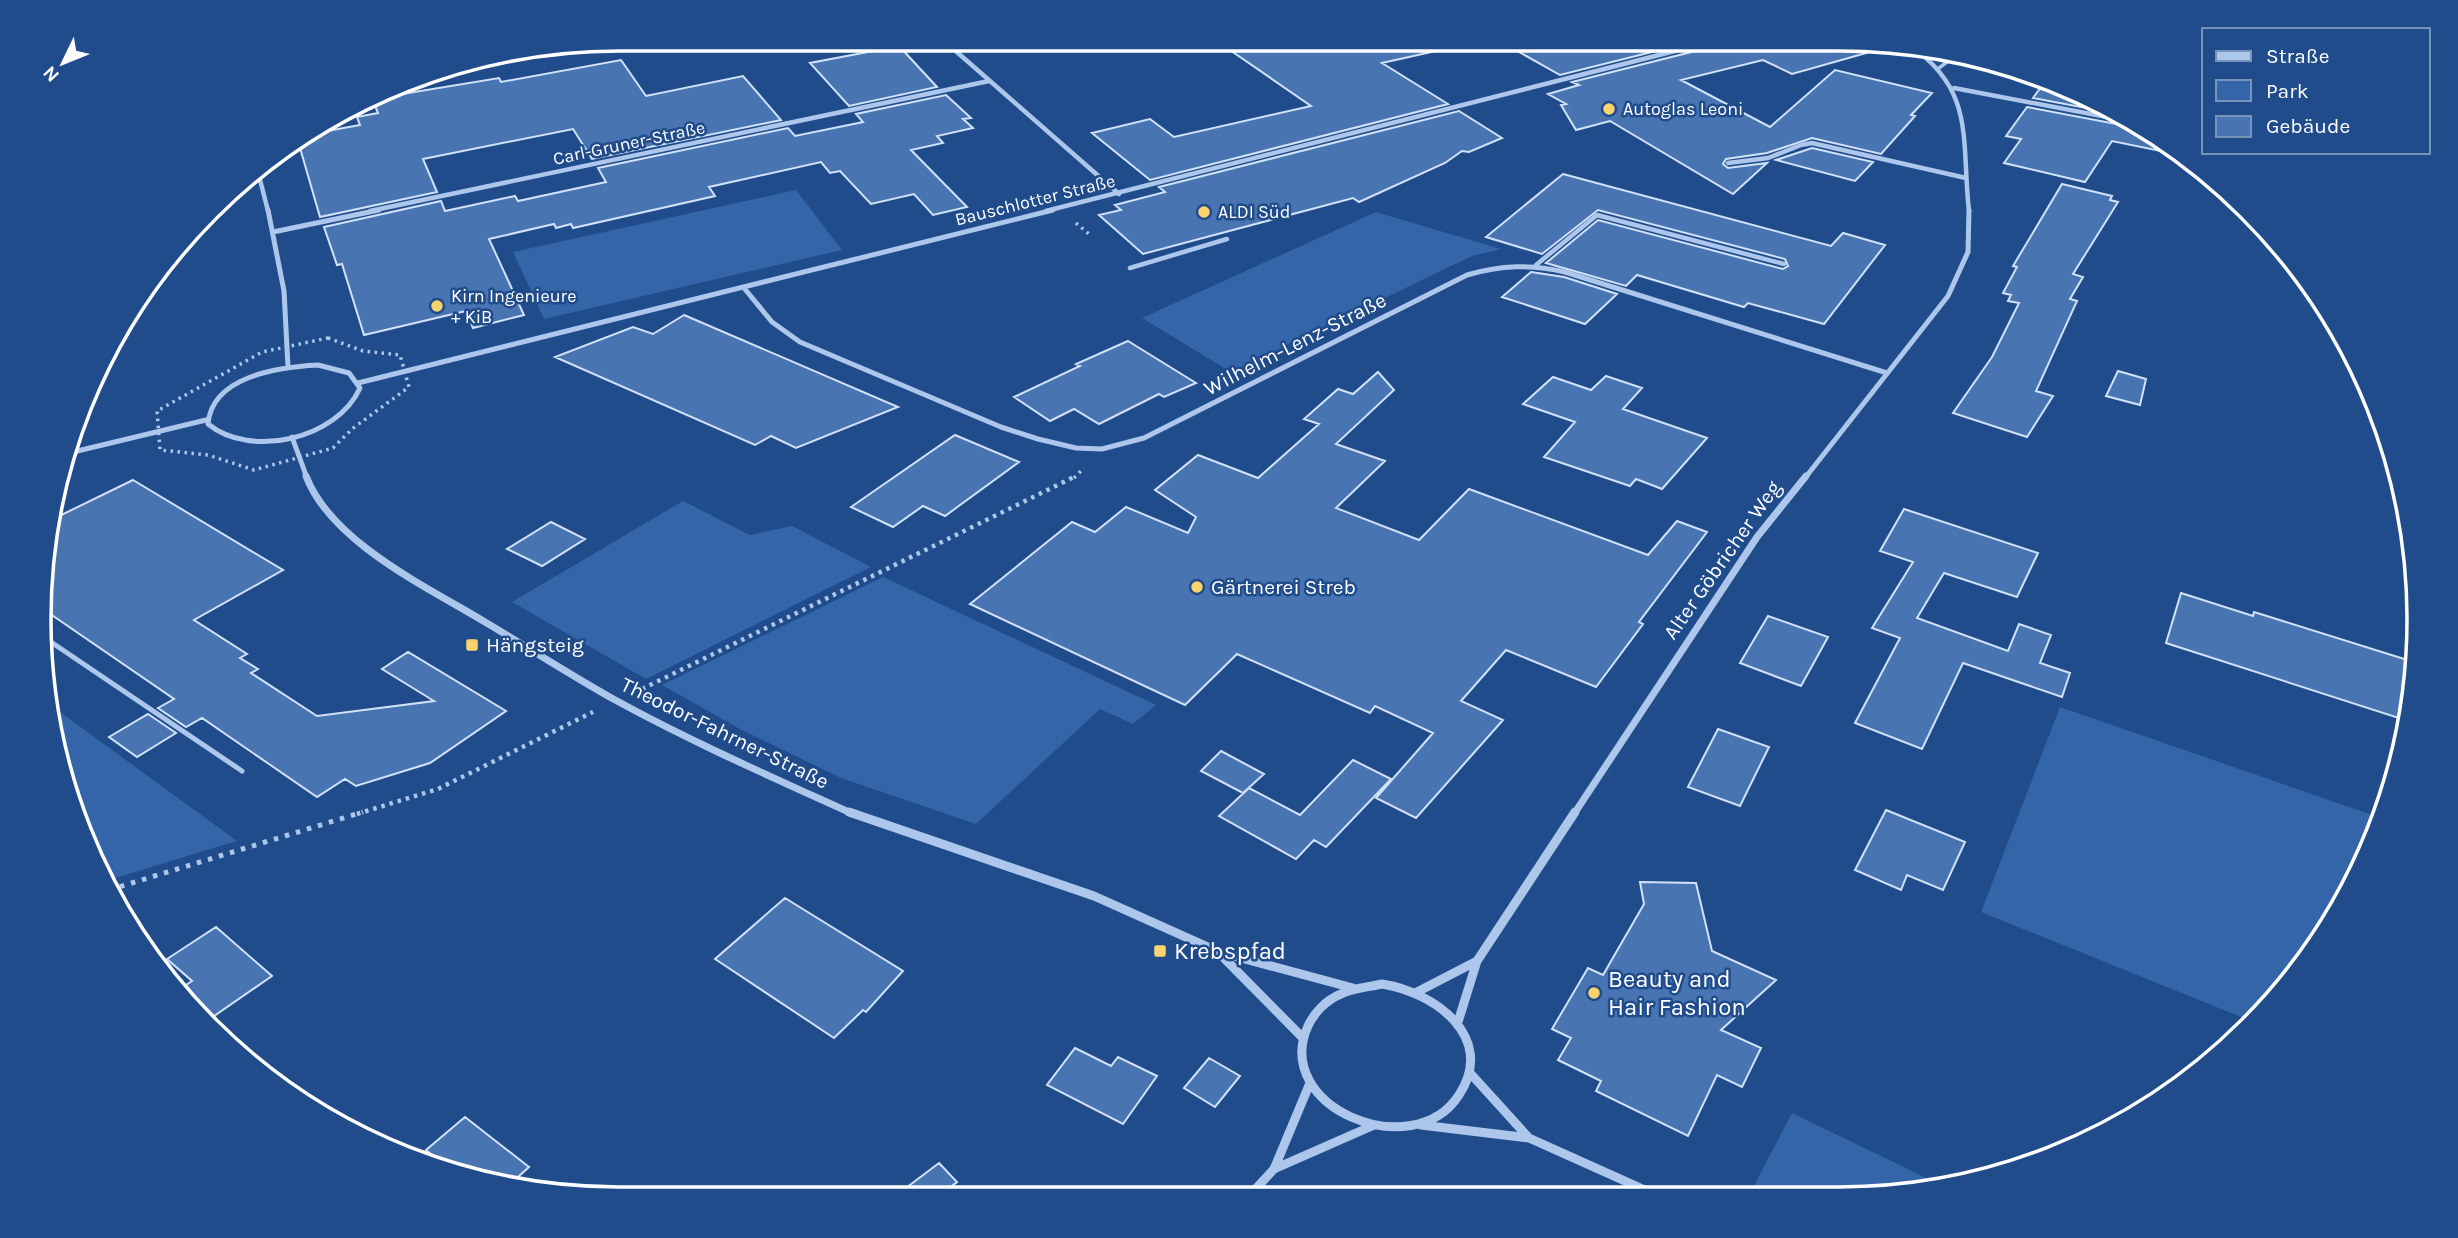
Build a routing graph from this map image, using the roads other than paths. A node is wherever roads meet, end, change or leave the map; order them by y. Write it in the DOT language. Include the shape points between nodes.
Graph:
graph roads {
  1 [pos="955,51"];
  2 [pos="1675,51"];
  3 [pos="1931,59"];
  4 [pos="1948,62"];
  5 [pos="1939,68"];
  6 [pos="989,81"];
  7 [pos="1954,88"];
  8 [pos="2104,116"];
  9 [pos="1728,163"];
  10 [pos="1966,177"];
  11 [pos="260,179"];
  12 [pos="1119,194"];
  13 [pos="274,232"];
  14 [pos="1227,239"];
  15 [pos="1784,264"];
  16 [pos="1536,265"];
  17 [pos="1130,268"];
  18 [pos="744,288"];
  19 [pos="288,367"];
  20 [pos="1887,373"];
  21 [pos="358,383"];
  22 [pos="206,420"];
  23 [pos="292,437"];
  24 [pos="76,451"];
  25 [pos="52,642"];
  26 [pos="242,771"];
  27 [pos="1219,952"];
  28 [pos="1477,961"];
  29 [pos="1353,988"];
  30 [pos="1417,992"];
  31 [pos="1458,1021"];
  32 [pos="1302,1037"];
  33 [pos="1470,1073"];
  34 [pos="1310,1083"];
  35 [pos="1418,1124"];
  36 [pos="1373,1126"];
  37 [pos="1529,1138"];
  38 [pos="1274,1169"];
  39 [pos="1257,1187"];
  40 [pos="1638,1187"];
  1 -- 6 [label="street"];
  2 -- 12 [label="street, Bauschlotter Straße"];
  3 -- 5 [label="street, Alter Göbricher Weg"];
  4 -- 5 [label="lane"];
  5 -- 7 [label="street, Alter Göbricher Weg"];
  6 -- 12 [label="street"];
  6 -- 13 [label="street, Carl-Gruner-Straße"];
  7 -- 8 [label="street"];
  7 -- 10 [label="street, Alter Göbricher Weg" via="1963,115"];
  9 -- 10 [label="street" via="1775,157 1812,143"];
  10 -- 20 [label="street, Alter Göbricher Weg" via="1969,250 1958,280"];
  11 -- 13 [label="street"];
  12 -- 18 [label="street, Bauschlotter Straße"];
  13 -- 19 [label="street" via="287,306"];
  14 -- 17 [label="lane"];
  15 -- 16 [label="lane" via="1597,215"];
  16 -- 18 [label="street, Wilhelm-Lenz-Straße" via="1497,266 1467,275 1144,438 1104,449 1033,439 800,342 772,322"];
  16 -- 20 [label="street, Wilhelm-Lenz-Straße"];
  18 -- 21 [label="street, Bauschlotter Straße"];
  19 -- 21 [label="street" via="337,368"];
  19 -- 22 [label="street" via="229,389 212,404"];
  20 -- 28 [label="street, Alter Göbricher Weg" via="1757,537"];
  21 -- 23 [label="street" via="356,400 345,412"];
  22 -- 23 [label="street" via="215,433 228,439 257,442"];
  22 -- 24 [label="street"];
  23 -- 27 [label="street, Theodor-Fahrner-Straße" via="312,491 362,544 617,701 860,817 1094,897"];
  25 -- 26 [label="lane"];
  27 -- 29 [label="street, Theodor-Fahrner-Straße"];
  27 -- 32 [label="street, Theodor-Fahrner-Straße"];
  28 -- 30 [label="street, Alter Göbricher Weg"];
  28 -- 31 [label="street, Alter Göbricher Weg"];
  29 -- 30 [label="street" via="1382,984"];
  29 -- 32 [label="street" via="1318,1009"];
  30 -- 31 [label="street"];
  31 -- 33 [label="street" via="1468,1042"];
  32 -- 34 [label="street" via="1302,1063"];
  33 -- 35 [label="street" via="1462,1093 1447,1109"];
  33 -- 37 [label="street"];
  34 -- 36 [label="street" via="1325,1103"];
  34 -- 38 [label="street"];
  35 -- 36 [label="street"];
  35 -- 37 [label="street"];
  36 -- 38 [label="street"];
  37 -- 40 [label="street"];
  38 -- 39 [label="street"];
}
